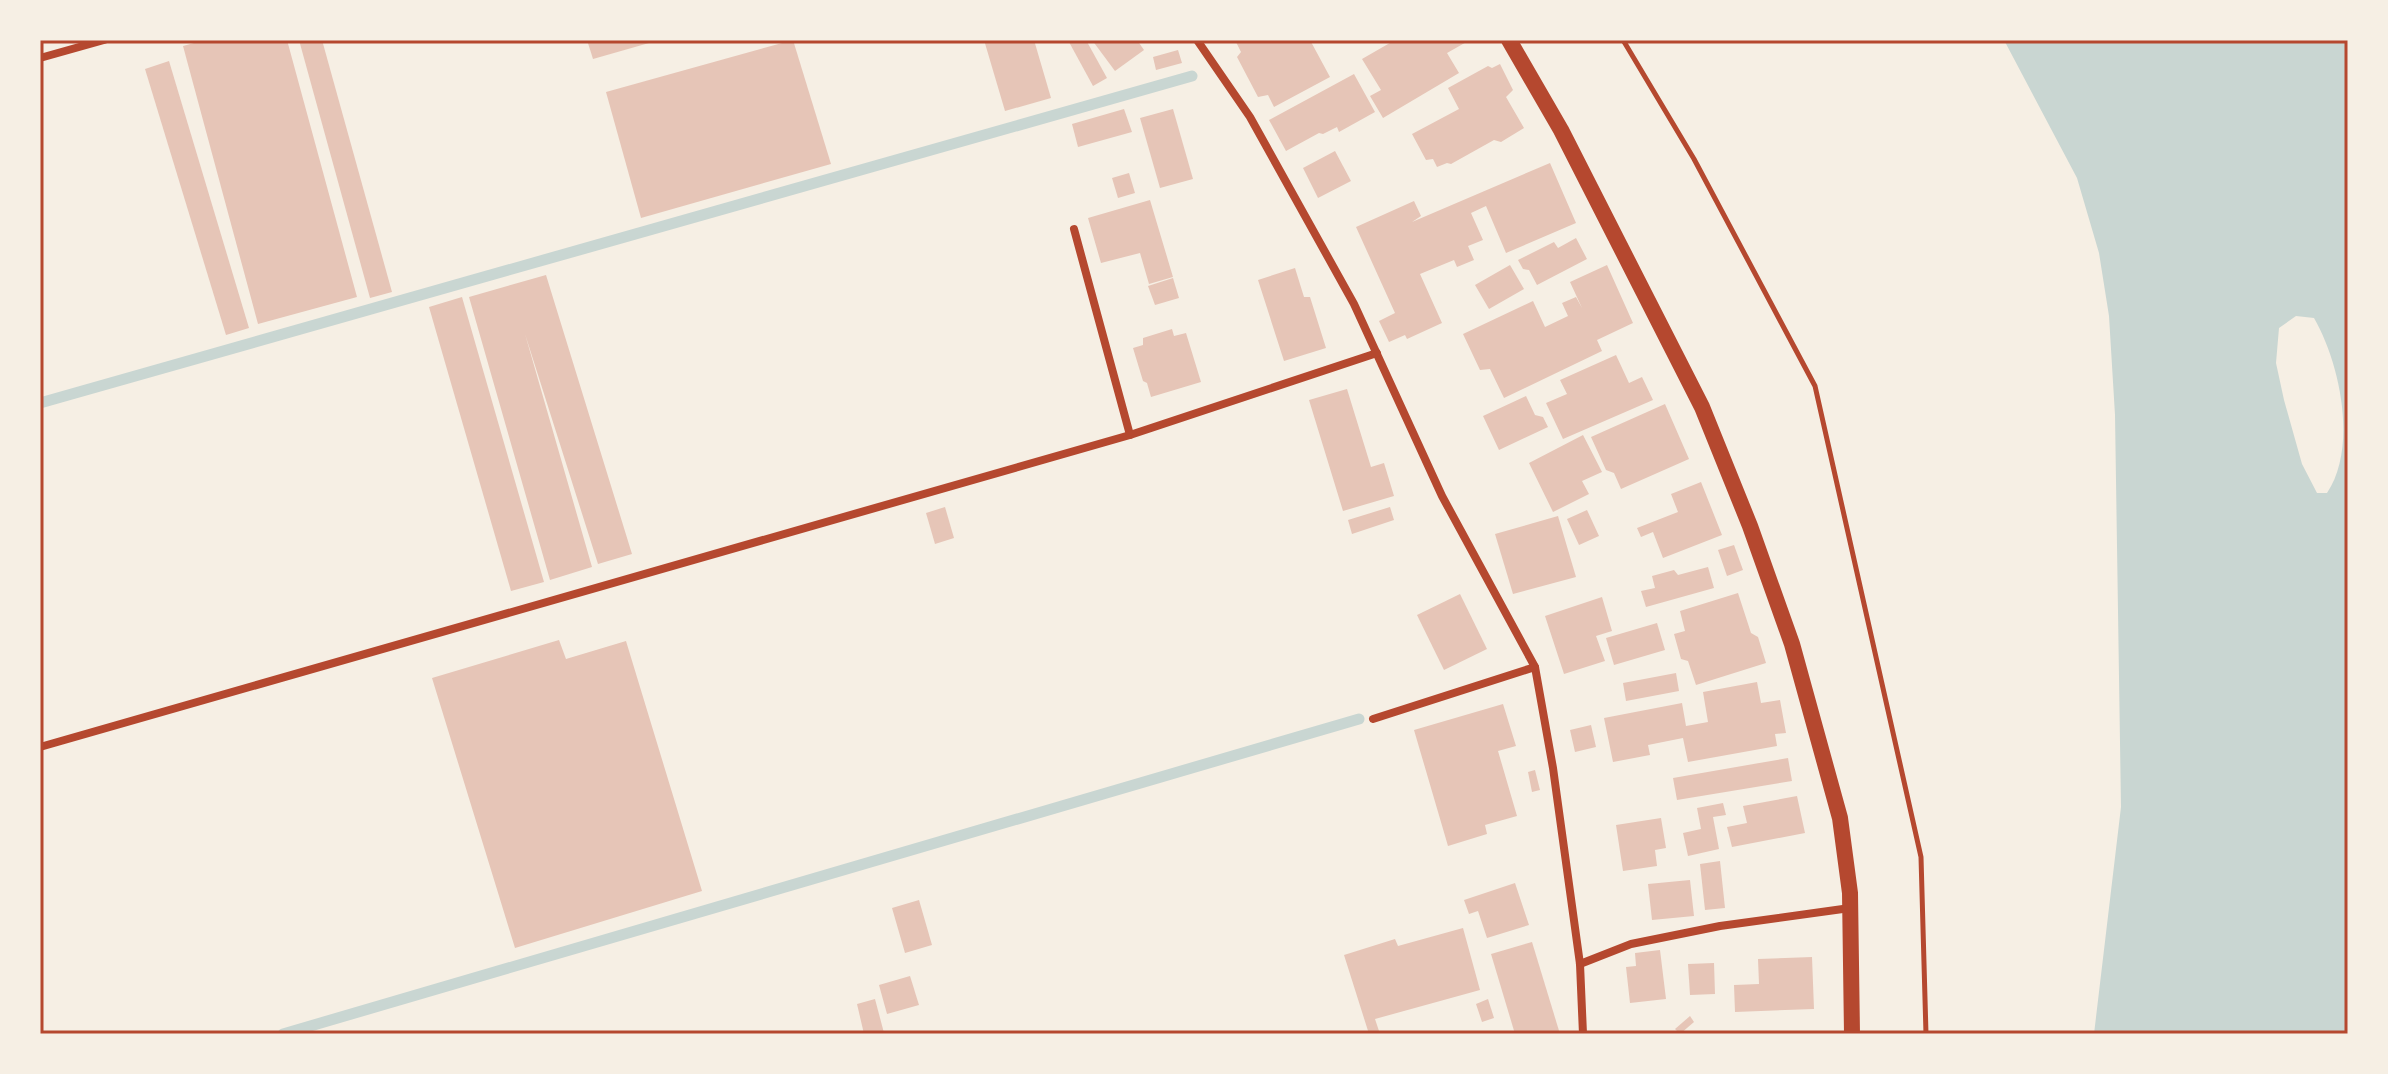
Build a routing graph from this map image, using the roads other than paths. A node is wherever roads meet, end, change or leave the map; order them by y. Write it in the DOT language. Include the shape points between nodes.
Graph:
graph roads {
  1 [pos="104,40"];
  2 [pos="1197,40"];
  3 [pos="1509,40"];
  4 [pos="40,58"];
  5 [pos="1074,229"];
  6 [pos="1377,353"];
  7 [pos="1130,435"];
  8 [pos="1535,667"];
  9 [pos="1373,719"];
  10 [pos="40,747"];
  11 [pos="1850,908"];
  12 [pos="1580,964"];
  13 [pos="1583,1034"];
  14 [pos="1852,1034"];
  1 -- 4 [label="street"];
  2 -- 6 [label="street" via="1250,117"];
  3 -- 11 [label="main road" via="1561,130 1702,407 1744,511 1792,644 1840,818"];
  5 -- 7 [label="street"];
  6 -- 7 [label="street"];
  6 -- 8 [label="street" via="1442,496"];
  7 -- 10 [label="street"];
  8 -- 9 [label="street"];
  8 -- 12 [label="street"];
  11 -- 12 [label="street" via="1631,944"];
  11 -- 14 [label="main road"];
  12 -- 13 [label="street"];
}
